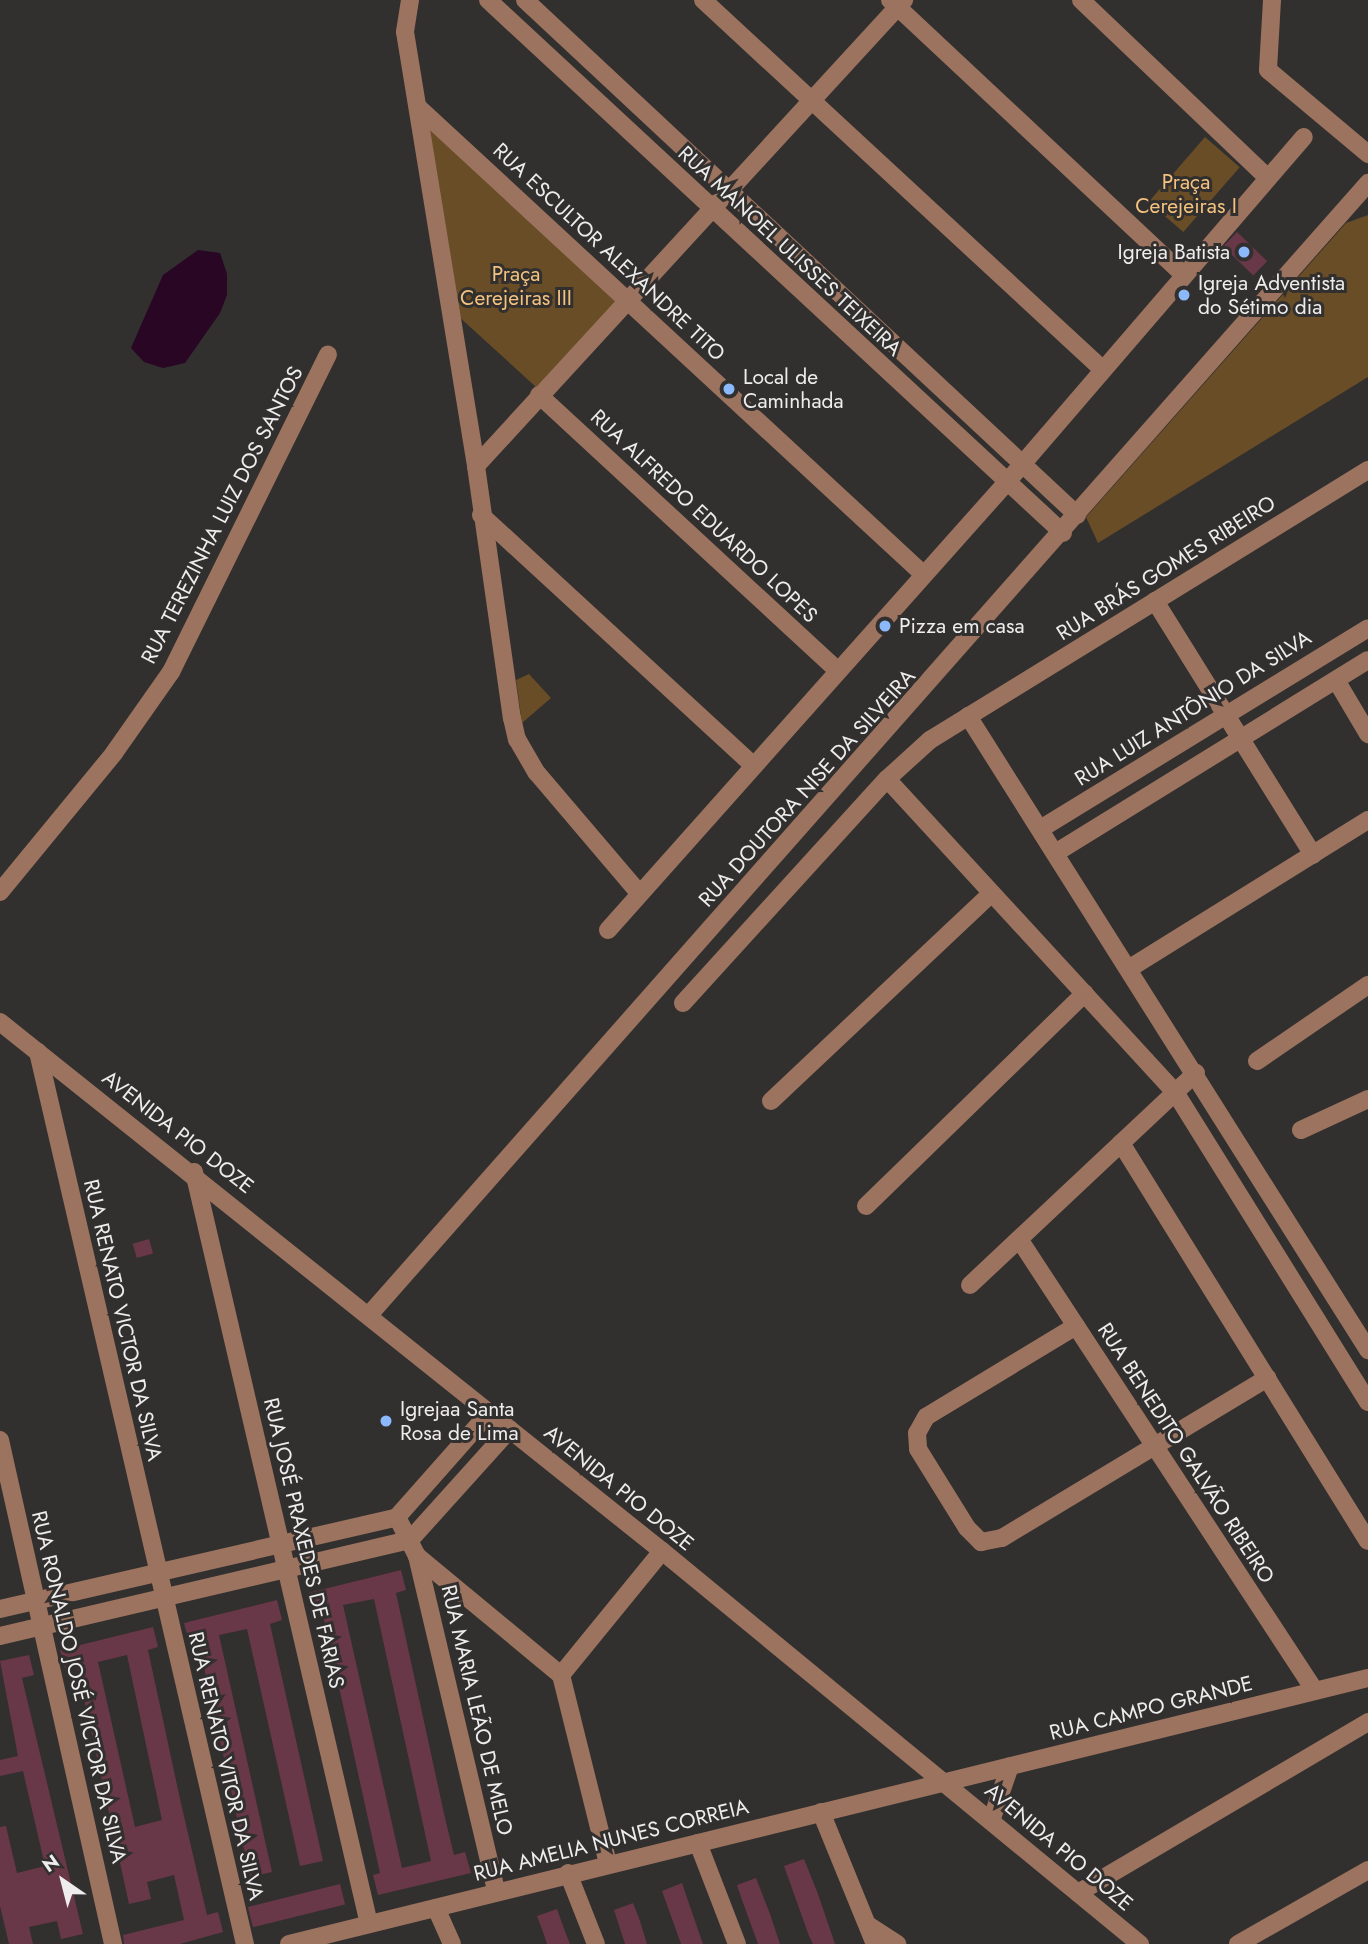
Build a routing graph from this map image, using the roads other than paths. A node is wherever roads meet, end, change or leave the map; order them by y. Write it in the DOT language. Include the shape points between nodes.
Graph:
graph roads {
  1 [pos="410,0"];
  2 [pos="488,0"];
  3 [pos="525,0"];
  4 [pos="703,0"];
  5 [pos="1081,0"];
  6 [pos="1272,0"];
  7 [pos="897,2"];
  8 [pos="812,101"];
  9 [pos="418,107"];
  10 [pos="1304,137"];
  11 [pos="1368,154"];
  12 [pos="1268,178"];
  13 [pos="730,188"];
  14 [pos="1366,192"];
  15 [pos="710,210"];
  16 [pos="1183,274"];
  17 [pos="626,300"];
  18 [pos="328,355"];
  19 [pos="1102,369"];
  20 [pos="539,395"];
  21 [pos="1023,462"];
  22 [pos="476,466"];
  23 [pos="1368,470"];
  24 [pos="1007,482"];
  25 [pos="481,514"];
  26 [pos="1077,515"];
  27 [pos="1063,533"];
  28 [pos="922,573"];
  29 [pos="1155,601"];
  30 [pos="1368,628"];
  31 [pos="1368,660"];
  32 [pos="837,670"];
  33 [pos="1336,680"];
  34 [pos="1224,714"];
  35 [pos="968,716"];
  36 [pos="1368,734"];
  37 [pos="1238,737"];
  38 [pos="753,765"];
  39 [pos="887,779"];
  40 [pos="1368,820"];
  41 [pos="1042,828"];
  42 [pos="1057,852"];
  43 [pos="1313,855"];
  44 [pos="0,892"];
  45 [pos="992,892"];
  46 [pos="639,893"];
  47 [pos="608,930"];
  48 [pos="1130,968"];
  49 [pos="1368,985"];
  50 [pos="1085,993"];
  51 [pos="683,1003"];
  52 [pos="2,1028"];
  53 [pos="38,1052"];
  54 [pos="1257,1061"];
  55 [pos="1196,1073"];
  56 [pos="1175,1092"];
  57 [pos="1368,1099"];
  58 [pos="771,1101"];
  59 [pos="1301,1130"];
  60 [pos="1121,1143"];
  61 [pos="194,1172"];
  62 [pos="866,1206"];
  63 [pos="1019,1239"];
  64 [pos="970,1285"];
  65 [pos="369,1315"];
  66 [pos="1076,1326"];
  67 [pos="1366,1348"];
  68 [pos="1342,1360"];
  69 [pos="1267,1378"];
  70 [pos="1368,1402"];
  71 [pos="490,1412"];
  72 [pos="510,1429"];
  73 [pos="0,1440"];
  74 [pos="1154,1446"];
  75 [pos="397,1517"];
  76 [pos="1368,1541"];
  77 [pos="282,1545"];
  78 [pos="413,1548"];
  79 [pos="662,1551"];
  80 [pos="287,1571"];
  81 [pos="158,1574"];
  82 [pos="163,1598"];
  83 [pos="36,1600"];
  84 [pos="0,1609"];
  85 [pos="41,1627"];
  86 [pos="0,1636"];
  87 [pos="561,1675"];
  88 [pos="1368,1678"];
  89 [pos="1315,1691"];
  90 [pos="1368,1722"];
  91 [pos="1010,1766"];
  92 [pos="944,1782"];
  93 [pos="821,1812"];
  94 [pos="991,1821"];
  95 [pos="698,1843"];
  96 [pos="608,1864"];
  97 [pos="1368,1870"];
  98 [pos="568,1874"];
  99 [pos="496,1891"];
  100 [pos="1078,1893"];
  101 [pos="436,1908"];
  102 [pos="868,1925"];
  103 [pos="360,1932"];
  104 [pos="113,1944"];
  105 [pos="245,1944"];
  106 [pos="289,1944"];
  107 [pos="452,1944"];
  108 [pos="596,1944"];
  109 [pos="737,1944"];
  110 [pos="875,1944"];
  111 [pos="897,1944"];
  112 [pos="1139,1944"];
  113 [pos="1238,1944"];
  1 -- 9 [label="street" via="405,32"];
  2 -- 15 [label="street, RUA MANOEL ULISSES TEIXEIRA"];
  3 -- 13 [label="street, RUA MANOEL ULISSES TEIXEIRA"];
  4 -- 8 [label="street"];
  5 -- 12 [label="street"];
  6 -- 11 [label="street" via="1268,69"];
  7 -- 8 [label="street"];
  7 -- 16 [label="street"];
  8 -- 13 [label="street"];
  8 -- 19 [label="street"];
  9 -- 17 [label="street, RUA ESCULTOR ALEXANDRE TITO"];
  9 -- 22 [label="street"];
  10 -- 12 [label="street"];
  12 -- 16 [label="street"];
  13 -- 15 [label="street"];
  13 -- 21 [label="street, RUA MANOEL ULISSES TEIXEIRA"];
  14 -- 26 [label="street, RUA DOUTORA NISE DA SILVEIRA"];
  15 -- 17 [label="street"];
  15 -- 24 [label="street, RUA MANOEL ULISSES TEIXEIRA"];
  16 -- 19 [label="street"];
  17 -- 20 [label="street"];
  17 -- 28 [label="street, RUA ESCULTOR ALEXANDRE TITO"];
  18 -- 44 [label="street, RUA TEREZINHA LUIZ DOS SANTOS" via="171,672 114,753"];
  19 -- 21 [label="street"];
  20 -- 22 [label="street"];
  20 -- 32 [label="street, RUA ALFREDO EDUARDO LOPES"];
  21 -- 24 [label="street"];
  21 -- 26 [label="street, RUA MANOEL ULISSES TEIXEIRA"];
  22 -- 25 [label="street"];
  23 -- 29 [label="street, RUA BRÁS GOMES RIBEIRO"];
  24 -- 27 [label="street, RUA MANOEL ULISSES TEIXEIRA"];
  24 -- 28 [label="street"];
  25 -- 38 [label="street"];
  25 -- 46 [label="street" via="517,739 537,773"];
  26 -- 27 [label="street, RUA DOUTORA NISE DA SILVEIRA"];
  27 -- 65 [label="street, RUA DOUTORA NISE DA SILVEIRA"];
  28 -- 32 [label="street"];
  29 -- 34 [label="street"];
  29 -- 35 [label="street, RUA BRÁS GOMES RIBEIRO"];
  30 -- 34 [label="street, RUA LUIZ ANTÔNIO DA SILVA"];
  31 -- 33 [label="street"];
  32 -- 38 [label="street"];
  33 -- 36 [label="street"];
  33 -- 37 [label="street"];
  34 -- 37 [label="street"];
  34 -- 41 [label="street, RUA LUIZ ANTÔNIO DA SILVA"];
  35 -- 39 [label="street, RUA BRÁS GOMES RIBEIRO" via="930,740"];
  35 -- 41 [label="street"];
  37 -- 42 [label="street"];
  37 -- 43 [label="street"];
  38 -- 46 [label="street"];
  39 -- 45 [label="street"];
  39 -- 51 [label="street, RUA BRÁS GOMES RIBEIRO"];
  40 -- 43 [label="street"];
  41 -- 42 [label="street"];
  42 -- 48 [label="street"];
  43 -- 48 [label="street"];
  45 -- 50 [label="street"];
  45 -- 58 [label="street"];
  46 -- 47 [label="street"];
  48 -- 55 [label="street"];
  49 -- 54 [label="street"];
  50 -- 56 [label="street"];
  50 -- 62 [label="street"];
  52 -- 53 [label="street, AVENIDA PIO DOZE"];
  53 -- 61 [label="street, AVENIDA PIO DOZE"];
  53 -- 81 [label="street, RUA RENATO VICTOR DA SILVA"];
  55 -- 56 [label="street"];
  55 -- 67 [label="street"];
  56 -- 60 [label="street"];
  56 -- 68 [label="street"];
  57 -- 59 [label="street"];
  60 -- 63 [label="street"];
  60 -- 69 [label="street"];
  61 -- 65 [label="street, AVENIDA PIO DOZE"];
  61 -- 77 [label="street, RUA JOSÉ PRAXEDES DE FARIAS"];
  63 -- 64 [label="street"];
  63 -- 66 [label="street, RUA BENEDITO GALVÃO RIBEIRO"];
  65 -- 71 [label="street, AVENIDA PIO DOZE"];
  66 -- 74 [label="street, RUA BENEDITO GALVÃO RIBEIRO"];
  66 -- 74 [label="street" via="926,1417 917,1433 918,1449 967,1528 981,1542 1002,1538"];
  67 -- 68 [label="street"];
  68 -- 70 [label="street"];
  69 -- 74 [label="street"];
  69 -- 76 [label="street"];
  71 -- 72 [label="street, AVENIDA PIO DOZE"];
  71 -- 75 [label="street"];
  72 -- 78 [label="street"];
  72 -- 79 [label="street, AVENIDA PIO DOZE"];
  73 -- 83 [label="street, RUA RONALDO JOSÉ VICTOR DA SILVA"];
  74 -- 89 [label="street, RUA BENEDITO GALVÃO RIBEIRO"];
  75 -- 77 [label="street"];
  75 -- 78 [label="street"];
  77 -- 80 [label="street, RUA JOSÉ PRAXEDES DE FARIAS"];
  77 -- 81 [label="street"];
  78 -- 80 [label="street"];
  78 -- 87 [label="street"];
  78 -- 99 [label="street, RUA MARIA LEÃO DE MELO"];
  79 -- 87 [label="street"];
  79 -- 92 [label="street, AVENIDA PIO DOZE"];
  80 -- 82 [label="street"];
  80 -- 103 [label="street, RUA JOSÉ PRAXEDES DE FARIAS"];
  81 -- 82 [label="street, RUA RENATO VICTOR DA SILVA"];
  81 -- 83 [label="street"];
  82 -- 85 [label="street"];
  82 -- 105 [label="street, RUA RENATO VITOR DA SILVA"];
  83 -- 84 [label="street"];
  83 -- 85 [label="street, RUA RONALDO JOSÉ VICTOR DA SILVA"];
  85 -- 86 [label="street"];
  85 -- 104 [label="street, RUA RONALDO JOSÉ VICTOR DA SILVA"];
  87 -- 96 [label="street"];
  88 -- 89 [label="street, RUA CAMPO GRANDE"];
  89 -- 91 [label="street, RUA CAMPO GRANDE"];
  90 -- 100 [label="street"];
  91 -- 92 [label="street, RUA CAMPO GRANDE"];
  91 -- 94 [label="street"];
  92 -- 93 [label="street, RUA AMELIA NUNES CORREIA"];
  92 -- 94 [label="street, AVENIDA PIO DOZE"];
  93 -- 95 [label="street, RUA AMELIA NUNES CORREIA"];
  93 -- 102 [label="street"];
  94 -- 100 [label="street, AVENIDA PIO DOZE"];
  95 -- 96 [label="street, RUA AMELIA NUNES CORREIA"];
  95 -- 109 [label="street"];
  96 -- 98 [label="street, RUA AMELIA NUNES CORREIA"];
  97 -- 113 [label="street"];
  98 -- 99 [label="street, RUA AMELIA NUNES CORREIA"];
  98 -- 108 [label="street"];
  99 -- 101 [label="street, RUA AMELIA NUNES CORREIA"];
  100 -- 112 [label="street, AVENIDA PIO DOZE"];
  101 -- 103 [label="street, RUA AMELIA NUNES CORREIA"];
  101 -- 107 [label="street"];
  102 -- 110 [label="street"];
  102 -- 111 [label="street"];
  103 -- 106 [label="street, RUA AMELIA NUNES CORREIA"];
}
